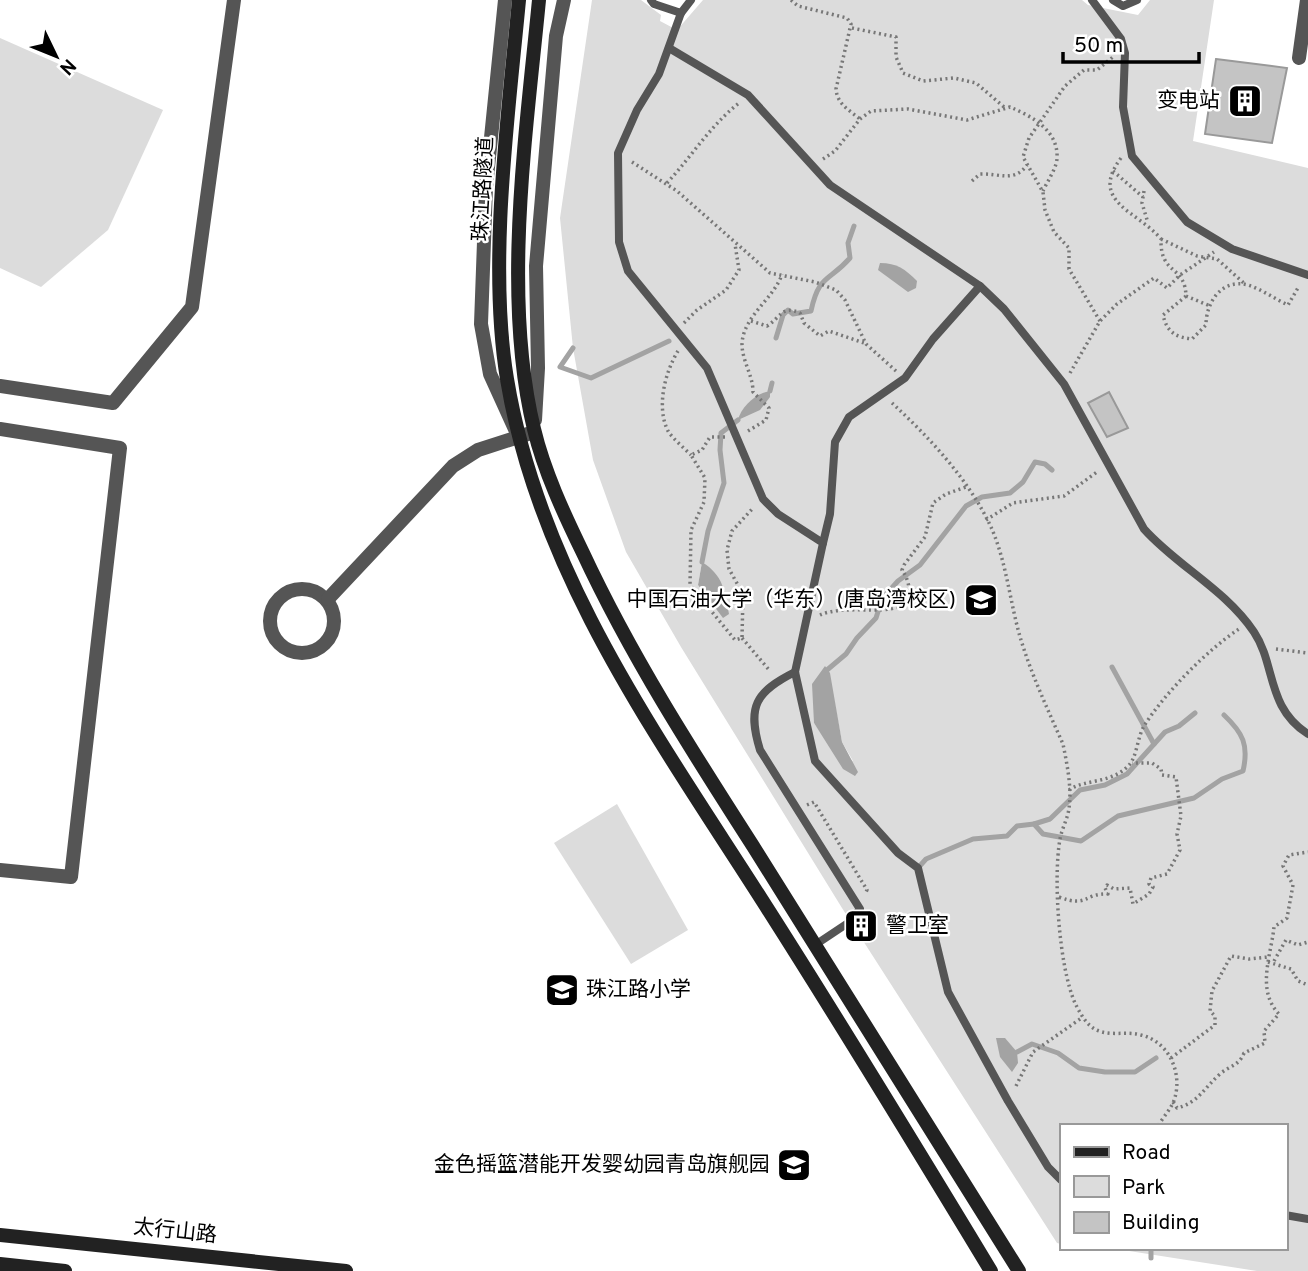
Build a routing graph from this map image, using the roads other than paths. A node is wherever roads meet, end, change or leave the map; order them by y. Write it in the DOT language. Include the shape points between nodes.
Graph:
graph roads {
  1 [pos="234,0"];
  2 [pos="505,0"];
  3 [pos="519,0"];
  4 [pos="538,0"];
  5 [pos="564,0"];
  6 [pos="651,0"];
  7 [pos="691,0"];
  8 [pos="1093,0"];
  9 [pos="1112,0"];
  10 [pos="1137,0"];
  11 [pos="1307,0"];
  12 [pos="681,13"];
  13 [pos="669,48"];
  14 [pos="1299,58"];
  15 [pos="1305,274"];
  16 [pos="980,286"];
  17 [pos="0,386"];
  18 [pos="0,429"];
  19 [pos="534,432"];
  20 [pos="518,437"];
  21 [pos="823,543"];
  22 [pos="328,599"];
  23 [pos="796,672"];
  24 [pos="1308,734"];
  25 [pos="0,870"];
  26 [pos="815,945"];
  27 [pos="1060,1179"];
  28 [pos="1287,1215"];
  29 [pos="1308,1219"];
  30 [pos="0,1235"];
  31 [pos="0,1264"];
  32 [pos="65,1271"];
  33 [pos="346,1271"];
  34 [pos="991,1271"];
  35 [pos="1019,1271"];
  1 -- 17 [label="street" via="192,307 113,403"];
  2 -- 20 [label="street" via="486,187 481,324 490,374"];
  3 -- 20 [label="main road, 珠江路隧道" via="502,212 499,328"];
  4 -- 19 [label="main road, 珠江路隧道" via="521,212 519,325"];
  5 -- 19 [label="street" via="555,49 536,266"];
  6 -- 12 [label="lane"];
  7 -- 12 [label="lane"];
  8 -- 15 [label="lane" via="1121,39 1125,53 1123,107 1132,156 1187,222 1223,243"];
  9 -- 10 [label="lane" via="1123,6"];
  11 -- 14 [label="street"];
  12 -- 13 [label="lane"];
  13 -- 16 [label="lane" via="748,95 830,185"];
  13 -- 21 [label="lane" via="618,153 619,242 628,271 706,368 763,499"];
  16 -- 21 [label="lane" via="905,378 849,417 835,442 830,514"];
  16 -- 24 [label="lane" via="1064,384 1144,529 1248,623 1283,708"];
  18 -- 25 [label="street" via="120,448 71,877"];
  19 -- 20 [label="street"];
  19 -- 26 [label="main road, 珠江路隧道" via="565,516 655,691"];
  20 -- 22 [label="street" via="478,450 453,466"];
  20 -- 34 [label="main road, 珠江路隧道" via="587,615 634,704 763,902"];
  21 -- 23 [label="lane"];
  22 -- 22 [label="street" via="310,588 286,594 270,615 269,628 275,639 296,652 317,650 332,633 334,612"];
  23 -- 26 [label="lane" via="765,691 752,716 760,750 860,909 851,921"];
  23 -- 27 [label="lane" via="815,761 854,807 918,868 948,992 1008,1101"];
  26 -- 35 [label="main road, 珠江路隧道"];
  28 -- 29 [label="lane"];
  30 -- 33 [label="main road, 太行山路"];
  31 -- 32 [label="main road"];
}
